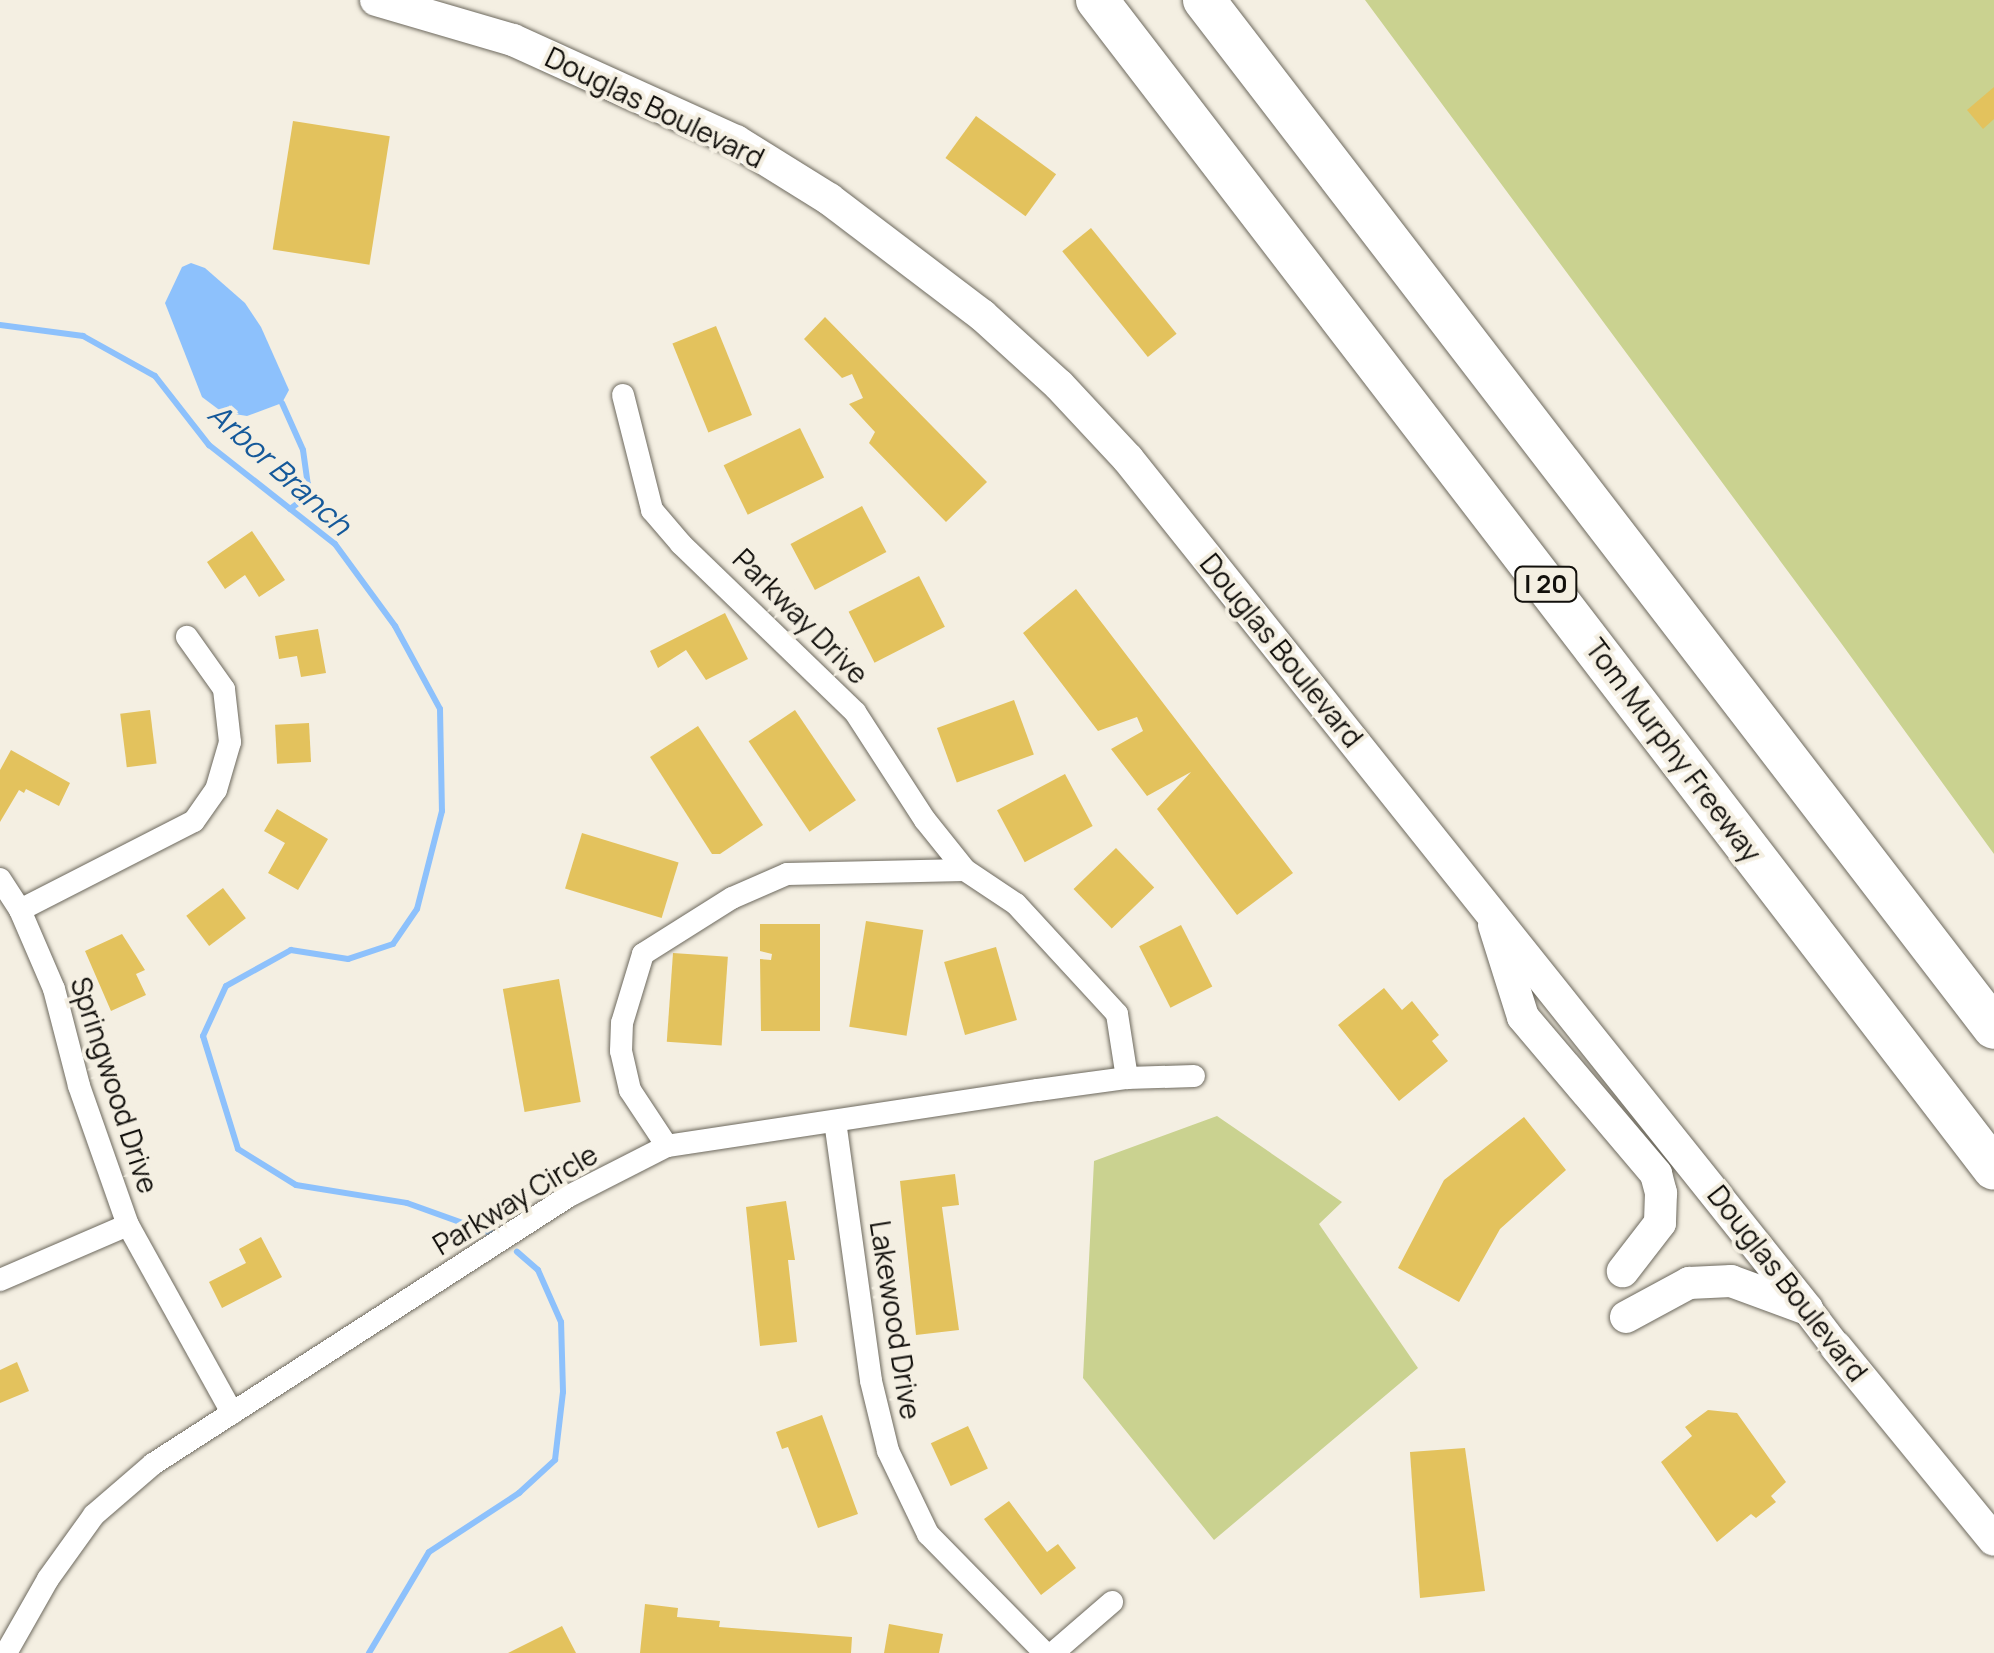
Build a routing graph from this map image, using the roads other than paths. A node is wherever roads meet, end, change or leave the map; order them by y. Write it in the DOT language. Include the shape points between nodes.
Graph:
graph roads {
  1 [pos="376,0"];
  2 [pos="1096,0"];
  3 [pos="1204,0"];
  4 [pos="623,395"];
  5 [pos="186,637"];
  6 [pos="965,870"];
  7 [pos="0,879"];
  8 [pos="1488,906"];
  9 [pos="20,910"];
  10 [pos="1994,1028"];
  11 [pos="1194,1076"];
  12 [pos="1127,1078"];
  13 [pos="835,1121"];
  14 [pos="667,1146"];
  15 [pos="1994,1169"];
  16 [pos="128,1226"];
  17 [pos="1623,1271"];
  18 [pos="0,1280"];
  19 [pos="1807,1308"];
  20 [pos="1626,1317"];
  21 [pos="1836,1348"];
  22 [pos="232,1412"];
  23 [pos="1994,1540"];
  24 [pos="1112,1602"];
  25 [pos="6,1653"];
  26 [pos="1045,1653"];
  27 [pos="1053,1653"];
  1 -- 8 [label="main road, Douglas Boulevard" via="513,40 736,141 828,199 981,314 1128,458"];
  2 -- 15 [label="highway, Tom Murphy Freeway / I 20"];
  3 -- 10 [label="highway"];
  4 -- 6 [label="street, Parkway Drive" via="652,510 855,712"];
  5 -- 9 [label="street" via="224,689 230,742 216,790 194,821"];
  6 -- 12 [label="street, Parkway Drive" via="1016,904 1116,1014"];
  6 -- 14 [label="street" via="787,874 732,898 643,954 622,1023 621,1052 630,1090"];
  7 -- 9 [label="street, Springwood Drive"];
  8 -- 17 [label="main road" via="1524,1017 1656,1174 1660,1223"];
  8 -- 19 [label="main road, Douglas Boulevard"];
  9 -- 16 [label="street, Springwood Drive" via="54,989 79,1086"];
  11 -- 12 [label="street, Parkway Circle"];
  12 -- 13 [label="street, Parkway Circle"];
  13 -- 14 [label="street, Parkway Circle"];
  13 -- 26 [label="street, Lakewood Drive" via="871,1381 888,1451 928,1534"];
  14 -- 22 [label="street, Parkway Circle" via="569,1196"];
  16 -- 18 [label="street"];
  16 -- 22 [label="street, Springwood Drive"];
  19 -- 20 [label="main road" via="1730,1281 1689,1282"];
  19 -- 21 [label="street, Douglas Boulevard"];
  21 -- 23 [label="main road, Douglas Boulevard"];
  22 -- 25 [label="street, Parkway Circle" via="152,1464 94,1516"];
  24 -- 27 [label="street"];
}
